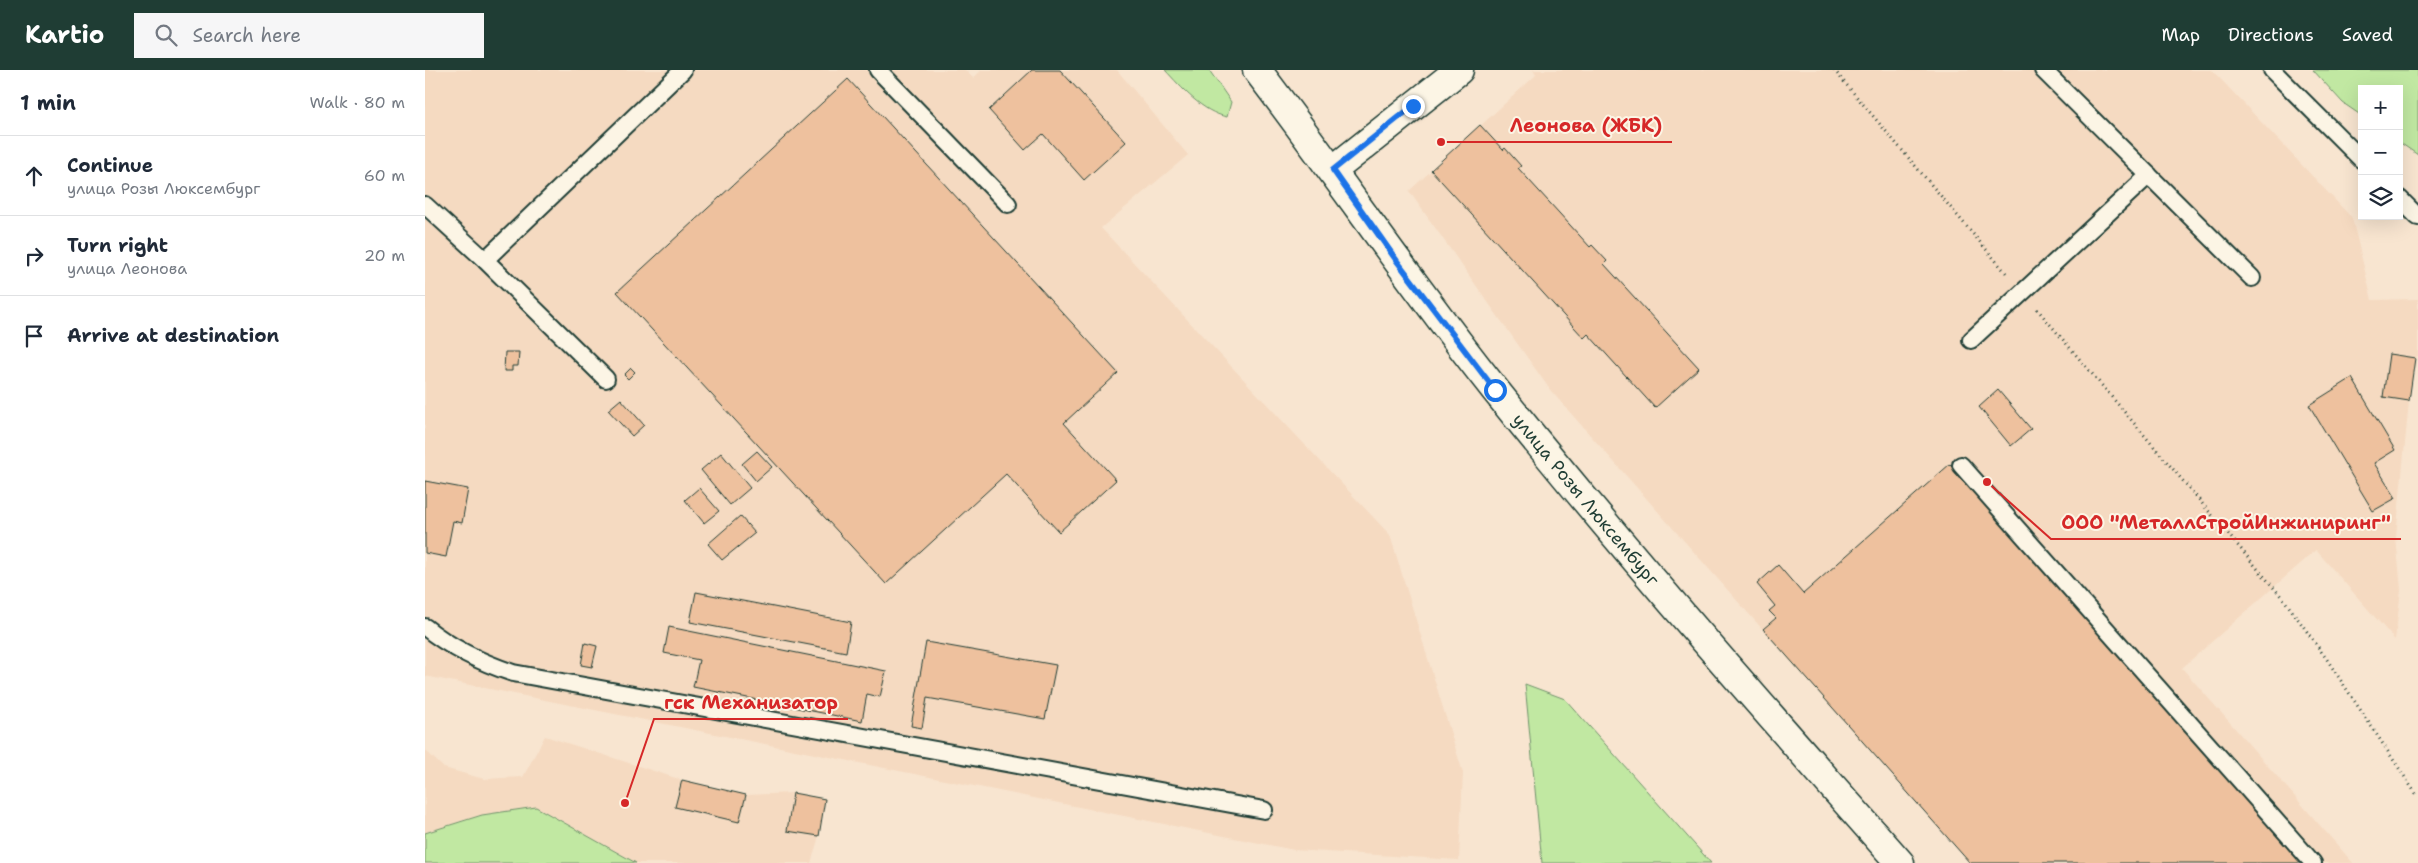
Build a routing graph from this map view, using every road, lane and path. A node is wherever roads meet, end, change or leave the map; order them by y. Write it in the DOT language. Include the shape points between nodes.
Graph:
graph roads {
  1 [pos="683,70"];
  2 [pos="878,70"];
  3 [pos="1257,70"];
  4 [pos="1459,70"];
  5 [pos="1834,70"];
  6 [pos="2043,70"];
  7 [pos="2272,70"];
  8 [pos="2358,156"];
  9 [pos="1333,170"];
  10 [pos="2149,175"];
  11 [pos="2403,202"];
  12 [pos="1008,204"];
  13 [pos="425,205"];
  14 [pos="2418,217"];
  15 [pos="485,260"];
  16 [pos="2008,275"];
  17 [pos="2253,278"];
  18 [pos="2033,305"];
  19 [pos="1971,340"];
  20 [pos="606,379"];
  21 [pos="1961,465"];
  22 [pos="425,627"];
  23 [pos="2418,797"];
  24 [pos="1264,810"];
  25 [pos="1900,863"];
  26 [pos="2313,863"];
  1 -- 15 [label="lane"];
  2 -- 12 [label="lane"];
  3 -- 9 [label="street, улица Розы Люксембург"];
  4 -- 9 [label="street"];
  5 -- 16 [label="path"];
  6 -- 10 [label="lane"];
  7 -- 8 [label="lane"];
  9 -- 25 [label="street, улица Розы Люксембург" via="1397,261 1585,500"];
  10 -- 17 [label="lane"];
  10 -- 19 [label="lane"];
  11 -- 14 [label="lane"];
  13 -- 15 [label="lane"];
  15 -- 20 [label="lane"];
  18 -- 23 [label="path" via="2285,601"];
  21 -- 26 [label="lane"];
  22 -- 24 [label="lane" via="468,656 513,673"];
}
